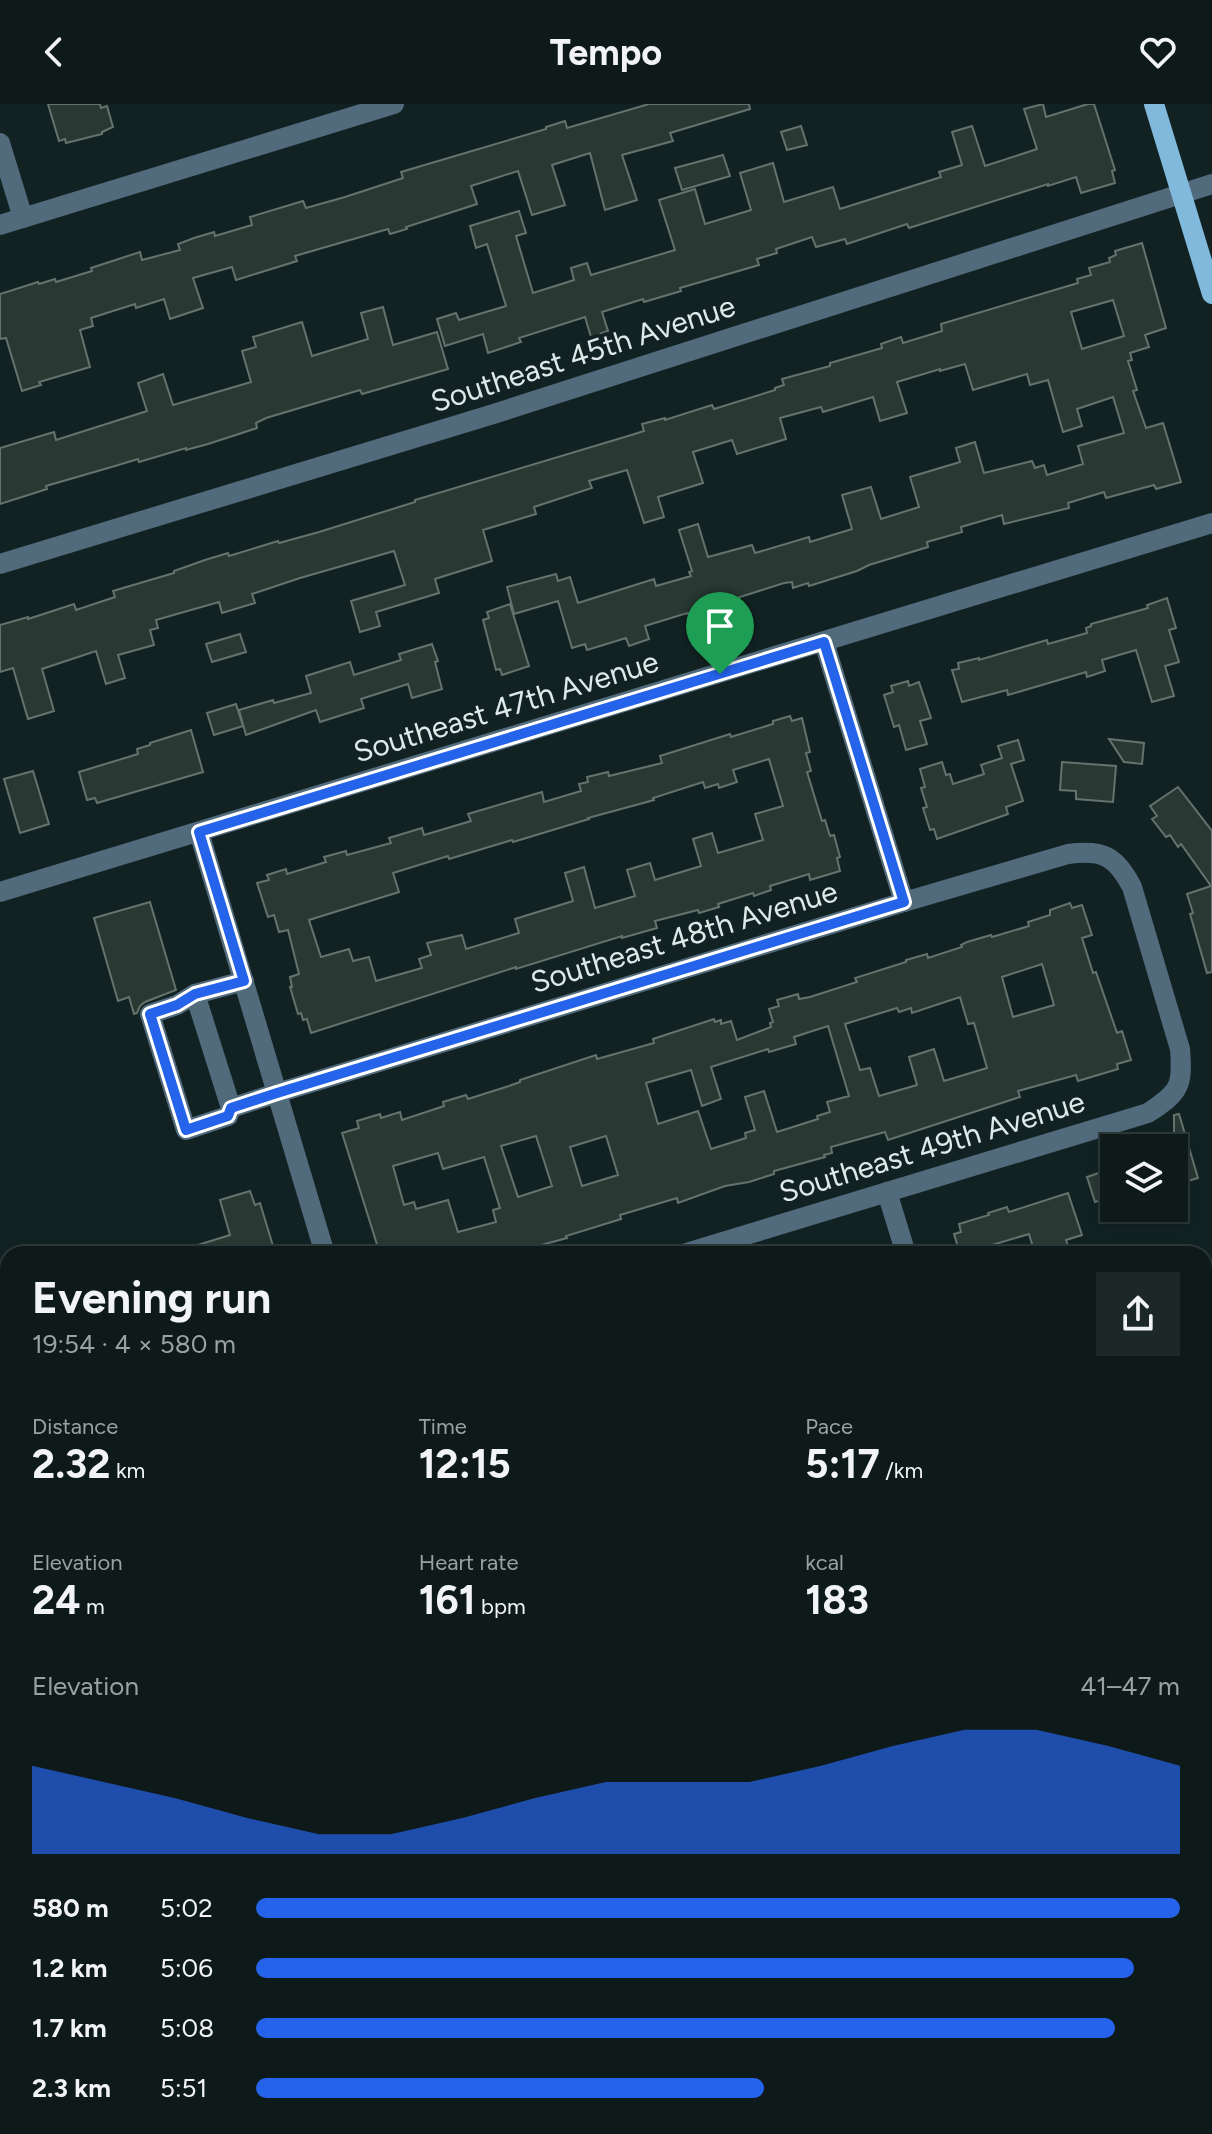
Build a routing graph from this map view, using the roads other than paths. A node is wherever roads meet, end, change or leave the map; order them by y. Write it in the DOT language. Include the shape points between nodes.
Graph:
graph roads {
  1 [pos="394,104"];
  2 [pos="1154,104"];
  3 [pos="0,143"];
  4 [pos="1212,184"];
  5 [pos="1182,194"];
  6 [pos="23,218"];
  7 [pos="0,225"];
  8 [pos="1212,294"];
  9 [pos="1212,523"];
  10 [pos="0,564"];
  11 [pos="824,642"];
  12 [pos="199,832"];
  13 [pos="0,892"];
  14 [pos="904,902"];
  15 [pos="244,981"];
  16 [pos="195,994"];
  17 [pos="1182,1076"];
  18 [pos="277,1093"];
  19 [pos="231,1108"];
  20 [pos="887,1192"];
  21 [pos="323,1246"];
  22 [pos="709,1246"];
  23 [pos="904,1246"];
  1 -- 6 [label="street"];
  2 -- 5 [label="main road"];
  3 -- 6 [label="street"];
  4 -- 5 [label="street, Southeast 45th Avenue"];
  5 -- 8 [label="main road"];
  5 -- 10 [label="street, Southeast 45th Avenue" via="487,416"];
  6 -- 7 [label="street"];
  9 -- 11 [label="street, Southeast 47th Avenue"];
  11 -- 12 [label="street, Southeast 47th Avenue"];
  11 -- 14 [label="street"];
  12 -- 13 [label="street, Southeast 47th Avenue"];
  12 -- 15 [label="street"];
  14 -- 17 [label="street, Southeast 48th Avenue" via="1068,854 1090,851 1110,859 1132,887 1180,1049"];
  14 -- 18 [label="street, Southeast 48th Avenue"];
  15 -- 16 [label="street"];
  15 -- 18 [label="street"];
  16 -- 19 [label="street"];
  16 -- 19 [label="street, Southeast 48th Avenue" via="150,1014 186,1130 228,1116"];
  17 -- 20 [label="street, Southeast 49th Avenue" via="1165,1102 1148,1113"];
  18 -- 19 [label="street, Southeast 48th Avenue"];
  18 -- 21 [label="street"];
  20 -- 22 [label="street, Southeast 49th Avenue"];
  20 -- 23 [label="street"];
}
